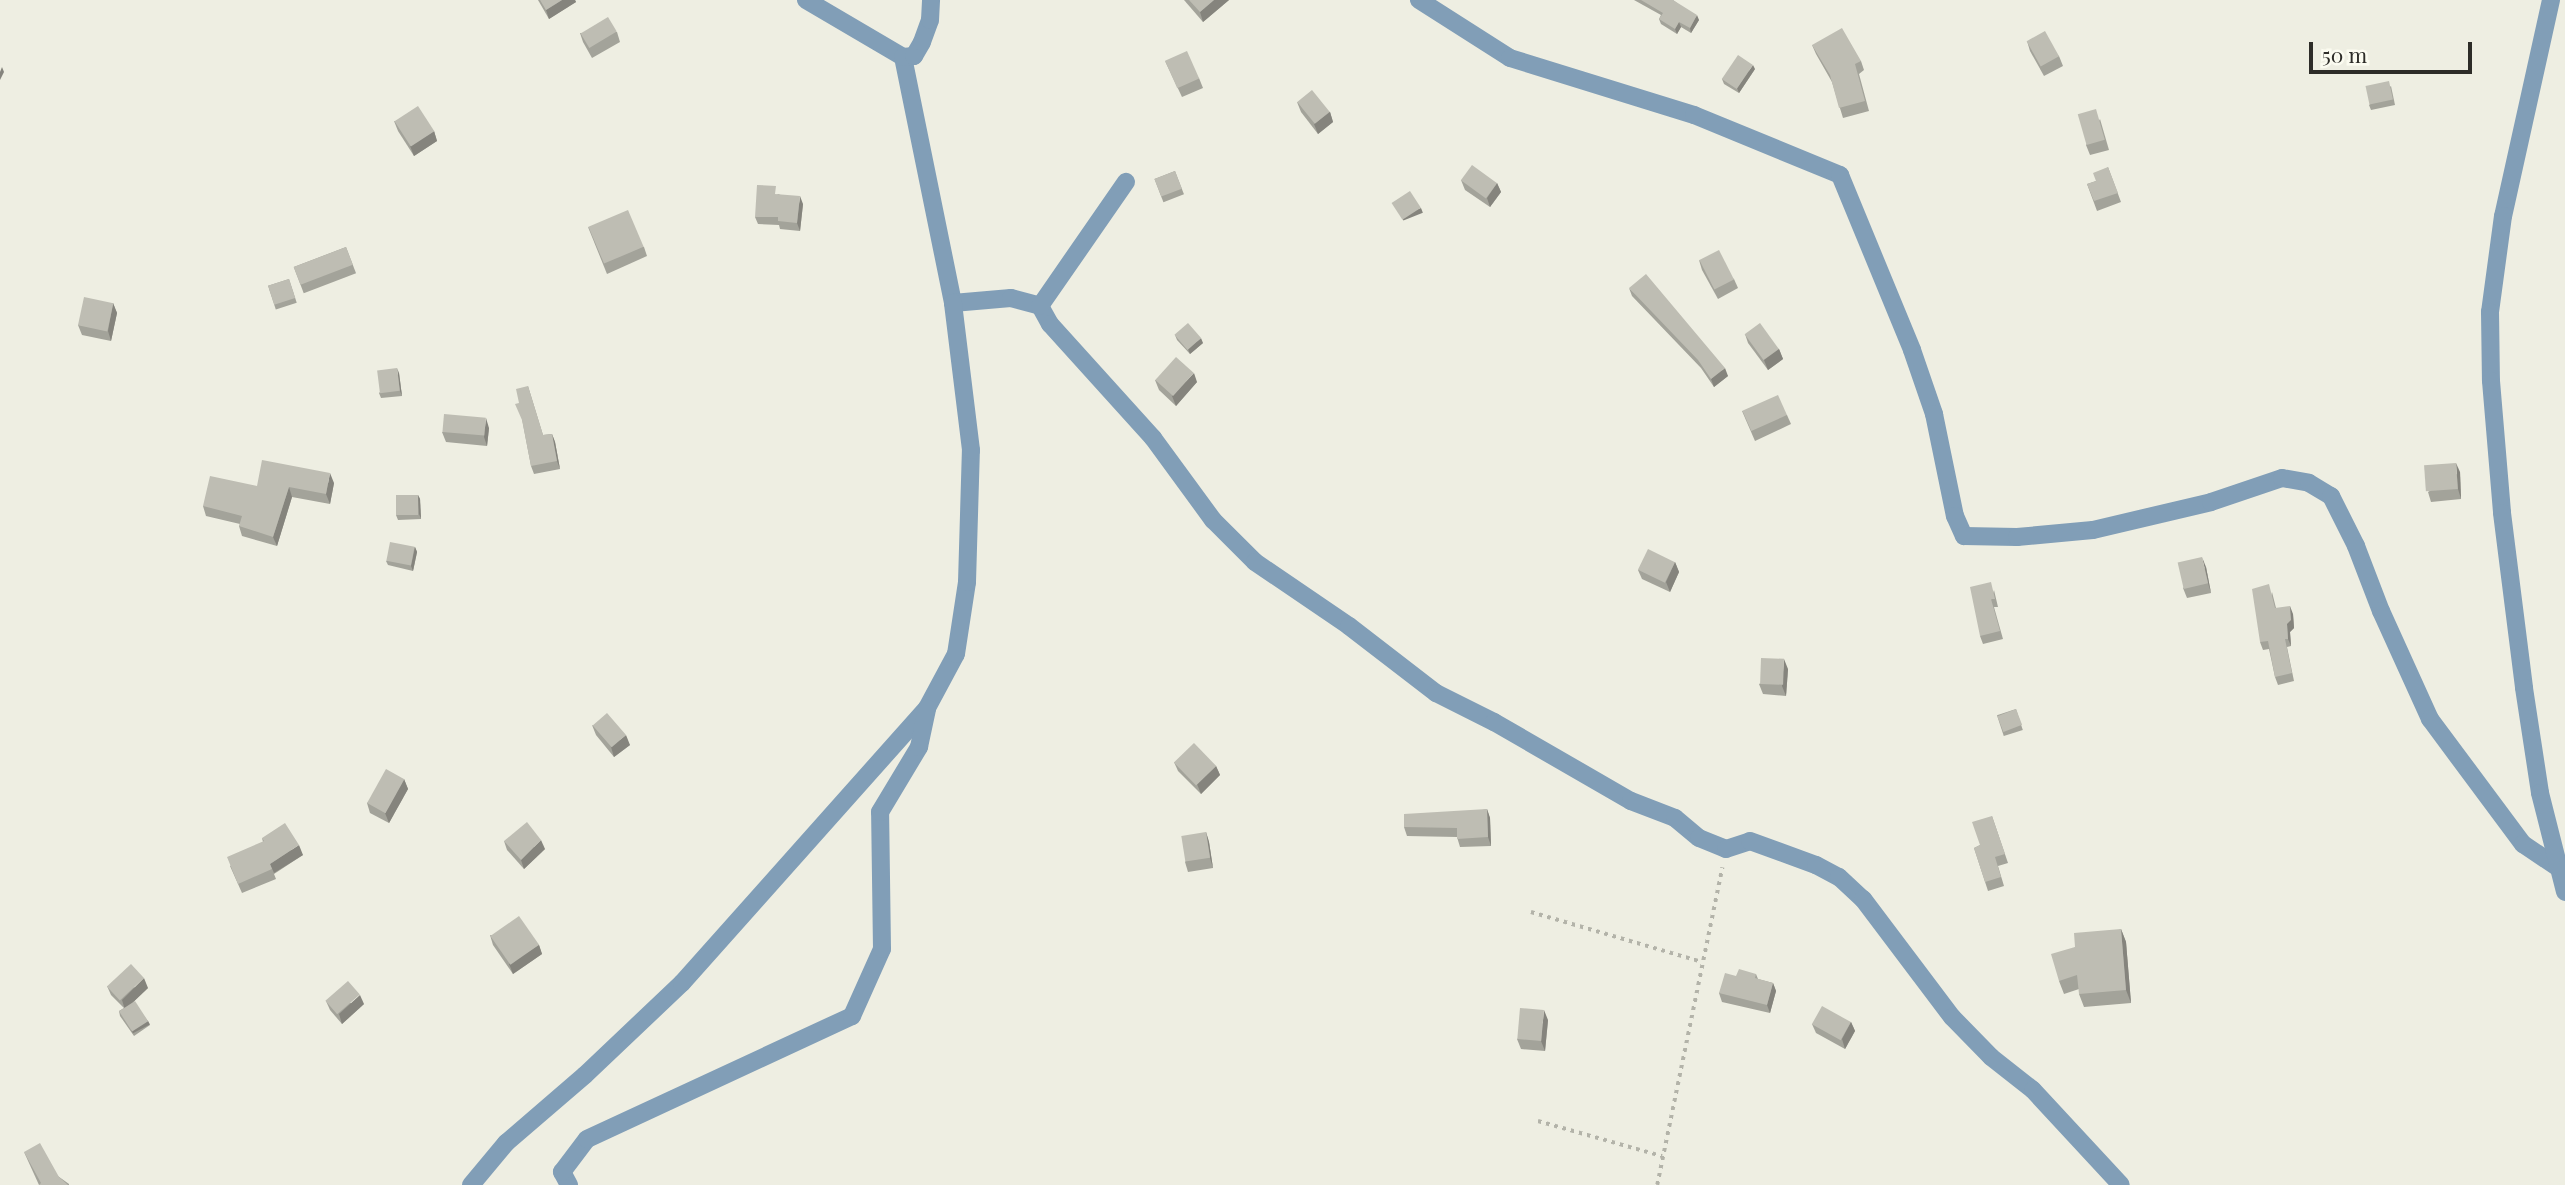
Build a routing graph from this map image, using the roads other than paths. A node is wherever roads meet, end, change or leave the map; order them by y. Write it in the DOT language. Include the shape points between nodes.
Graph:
graph roads {
  1 [pos="806,0"];
  2 [pos="931,0"];
  3 [pos="1419,0"];
  4 [pos="2551,0"];
  5 [pos="903,57"];
  6 [pos="1126,182"];
  7 [pos="953,303"];
  8 [pos="1040,306"];
  9 [pos="928,708"];
  10 [pos="2556,866"];
  11 [pos="2565,892"];
  12 [pos="471,1185"];
  13 [pos="569,1185"];
  14 [pos="2121,1185"];
  1 -- 5 [label="street"];
  2 -- 5 [label="street" via="922,42 914,56"];
  3 -- 10 [label="street" via="1510,58 1693,115 1840,174 1921,376 1934,414 1955,516 1964,536 2093,530 2187,509 2282,478 2309,483 2331,496 2430,719 2523,844"];
  4 -- 10 [label="street" via="2502,216 2490,312 2502,513 2540,793"];
  5 -- 7 [label="street"];
  6 -- 8 [label="street"];
  7 -- 8 [label="street" via="1012,298"];
  7 -- 9 [label="street" via="971,450 967,582 956,654"];
  8 -- 14 [label="street" via="1050,324 1153,438 1213,520 1255,562 1436,693 1631,801 1675,818 1699,838 1726,849 1750,841 1839,877 1863,899 1952,1017 1991,1058 2033,1090"];
  9 -- 12 [label="street" via="682,983 506,1143"];
  9 -- 13 [label="street" via="919,747 880,812 882,949 852,1016 587,1139 562,1172"];
  10 -- 11 [label="street"];
}
